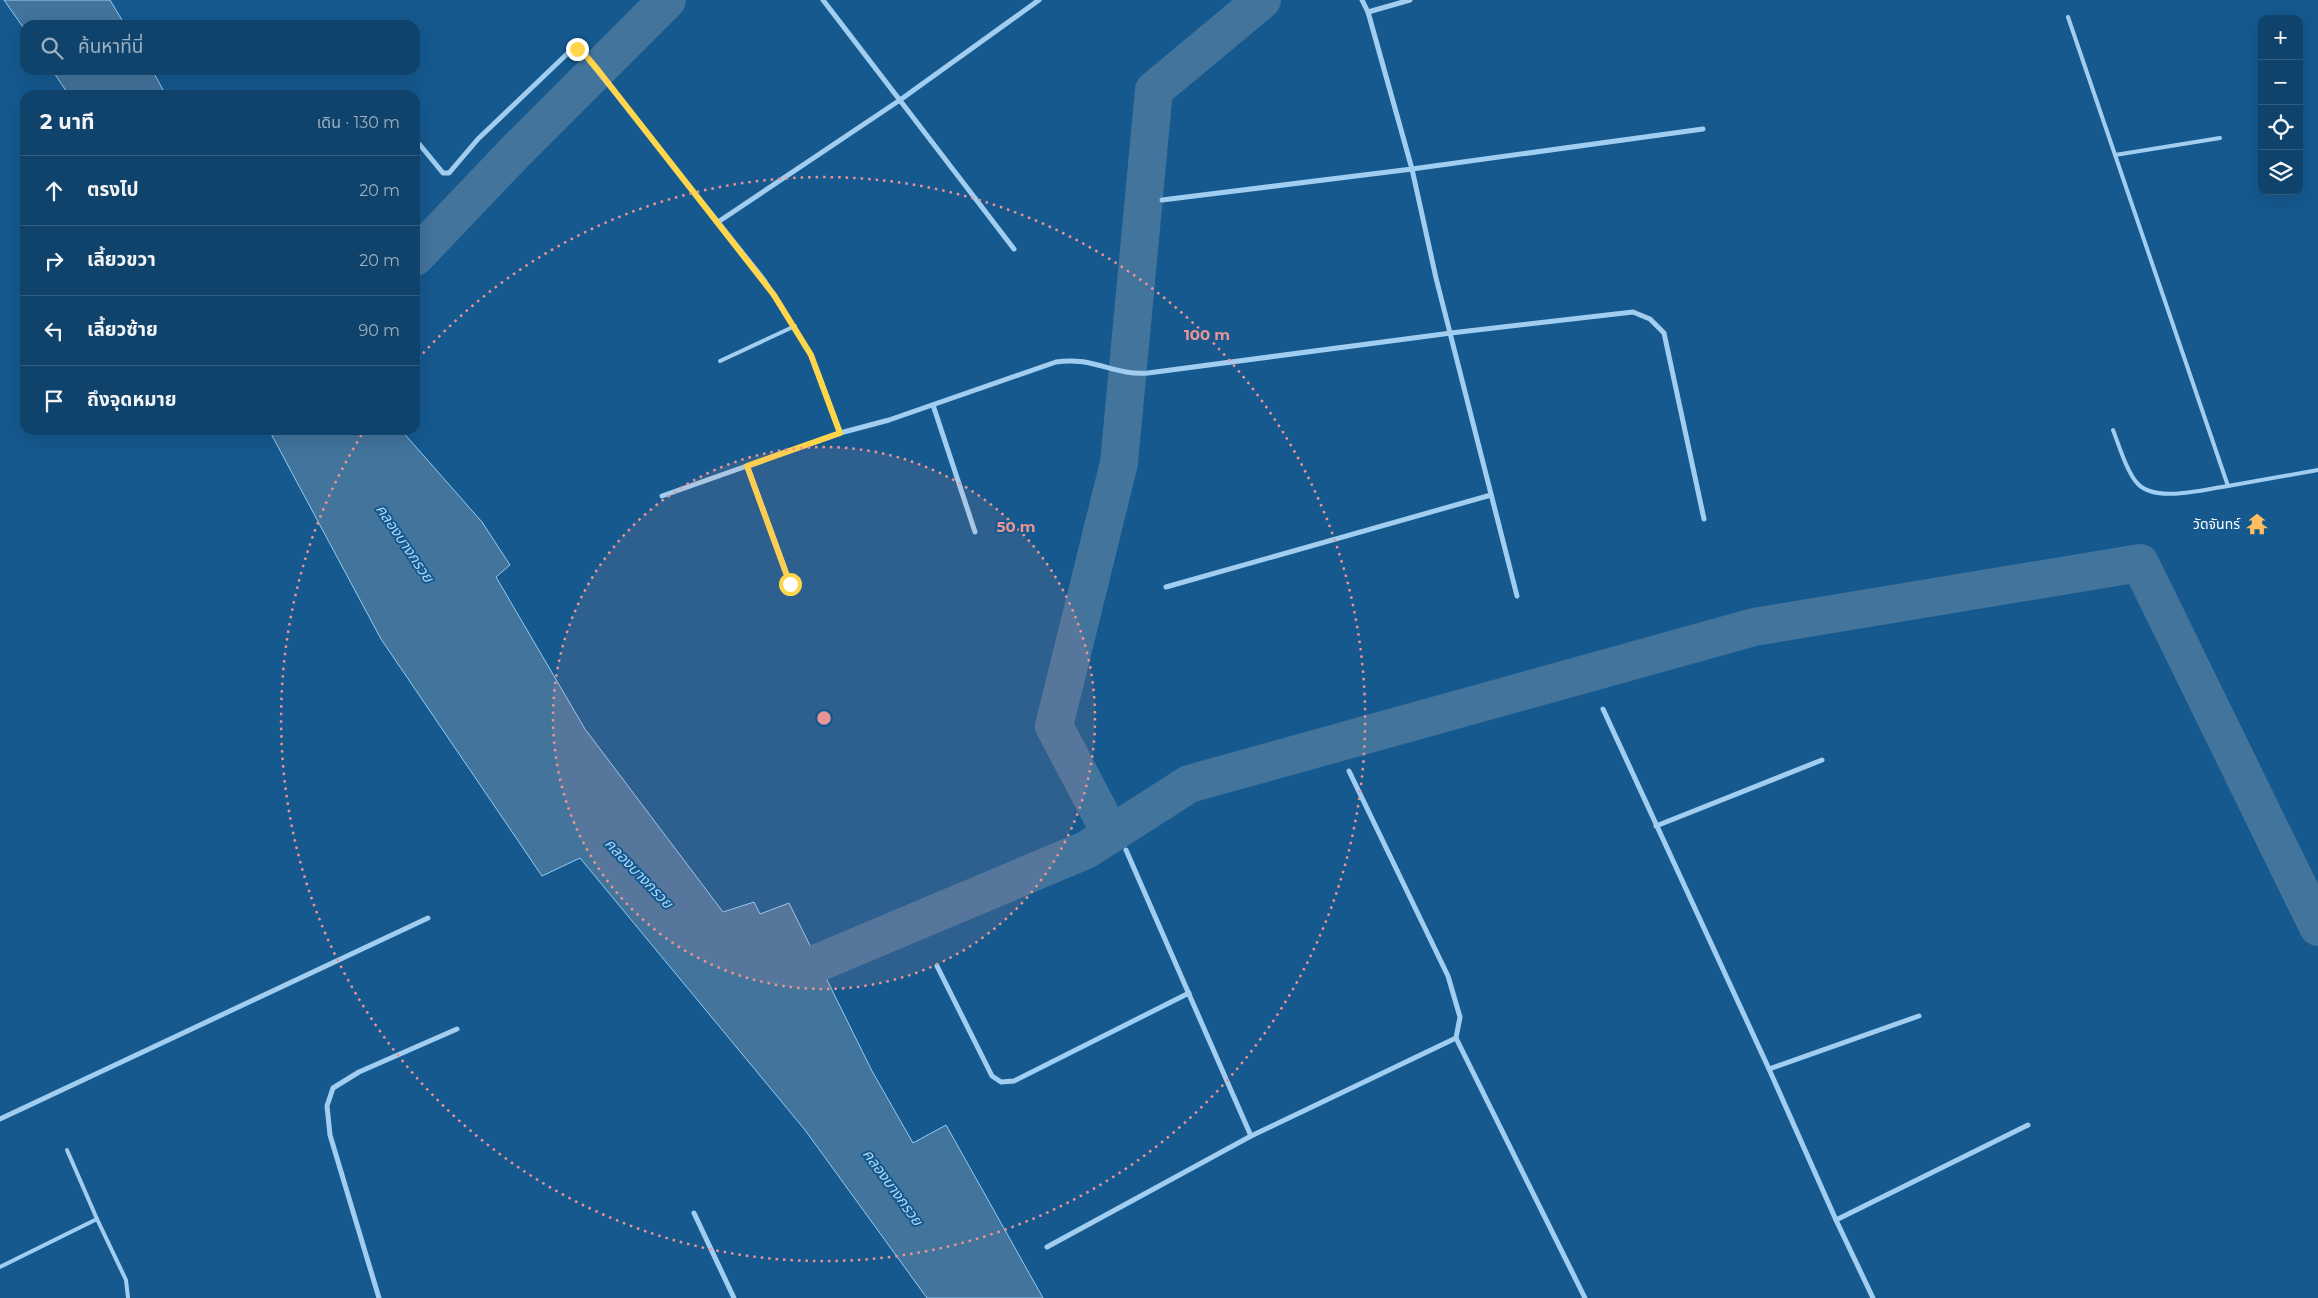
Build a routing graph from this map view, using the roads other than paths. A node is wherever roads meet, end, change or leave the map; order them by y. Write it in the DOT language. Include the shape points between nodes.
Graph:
graph roads {
  1 [pos="823,0"];
  2 [pos="1039,0"];
  3 [pos="1362,0"];
  4 [pos="1410,0"];
  5 [pos="1368,12"];
  6 [pos="2068,17"];
  7 [pos="900,100"];
  8 [pos="1703,129"];
  9 [pos="2220,138"];
  10 [pos="420,145"];
  11 [pos="2115,156"];
  12 [pos="1412,169"];
  13 [pos="1162,200"];
  14 [pos="718,222"];
  15 [pos="1014,249"];
  16 [pos="795,326"];
  17 [pos="1451,333"];
  18 [pos="720,361"];
  19 [pos="933,405"];
  20 [pos="2113,430"];
  21 [pos="840,433"];
  22 [pos="747,466"];
  23 [pos="2318,470"];
  24 [pos="2228,486"];
  25 [pos="1491,495"];
  26 [pos="662,496"];
  27 [pos="1704,518"];
  28 [pos="975,532"];
  29 [pos="790,584"];
  30 [pos="1166,586"];
  31 [pos="1517,596"];
  32 [pos="1603,709"];
  33 [pos="1822,760"];
  34 [pos="1349,772"];
  35 [pos="1656,826"];
  36 [pos="1126,850"];
  37 [pos="428,918"];
  38 [pos="937,966"];
  39 [pos="1189,993"];
  40 [pos="1919,1016"];
  41 [pos="457,1029"];
  42 [pos="1456,1038"];
  43 [pos="1769,1069"];
  44 [pos="0,1120"];
  45 [pos="2028,1125"];
  46 [pos="1251,1136"];
  47 [pos="67,1150"];
  48 [pos="694,1213"];
  49 [pos="97,1219"];
  50 [pos="1836,1220"];
  51 [pos="1047,1247"];
  52 [pos="0,1267"];
  53 [pos="128,1298"];
  54 [pos="379,1298"];
  55 [pos="734,1298"];
  56 [pos="1585,1298"];
  57 [pos="1873,1298"];
  1 -- 7 [label="street"];
  2 -- 7 [label="street"];
  3 -- 5 [label="street"];
  4 -- 5 [label="street"];
  5 -- 12 [label="street"];
  6 -- 11 [label="lane"];
  7 -- 14 [label="street"];
  7 -- 15 [label="street"];
  8 -- 12 [label="street"];
  9 -- 11 [label="lane"];
  10 -- 14 [label="street" via="442,173 449,173 478,139 568,53 573,49 581,50"];
  11 -- 24 [label="lane"];
  12 -- 13 [label="street"];
  12 -- 17 [label="street"];
  14 -- 16 [label="street"];
  16 -- 18 [label="lane"];
  16 -- 21 [label="street" via="811,355"];
  17 -- 19 [label="street" via="1130,374 1093,362 1056,362"];
  17 -- 25 [label="street"];
  17 -- 27 [label="street" via="1633,312 1650,319 1664,333"];
  19 -- 21 [label="street"];
  19 -- 28 [label="street"];
  20 -- 24 [label="lane" via="2137,483 2148,491 2159,495"];
  21 -- 22 [label="street"];
  22 -- 26 [label="street"];
  22 -- 29 [label="street"];
  23 -- 24 [label="lane"];
  25 -- 30 [label="street"];
  25 -- 31 [label="street"];
  32 -- 35 [label="street"];
  33 -- 35 [label="street"];
  34 -- 42 [label="street" via="1448,976 1460,1017"];
  35 -- 43 [label="street"];
  36 -- 39 [label="street"];
  37 -- 44 [label="street"];
  38 -- 39 [label="street" via="992,1076 1001,1082 1014,1081"];
  39 -- 46 [label="street"];
  40 -- 43 [label="street"];
  41 -- 54 [label="street" via="359,1072 333,1088 327,1106 330,1135"];
  42 -- 46 [label="street"];
  42 -- 56 [label="street"];
  43 -- 50 [label="street"];
  45 -- 50 [label="street"];
  46 -- 51 [label="street"];
  47 -- 49 [label="lane"];
  48 -- 55 [label="street"];
  49 -- 52 [label="lane"];
  49 -- 53 [label="lane" via="126,1280"];
  50 -- 57 [label="street"];
}
